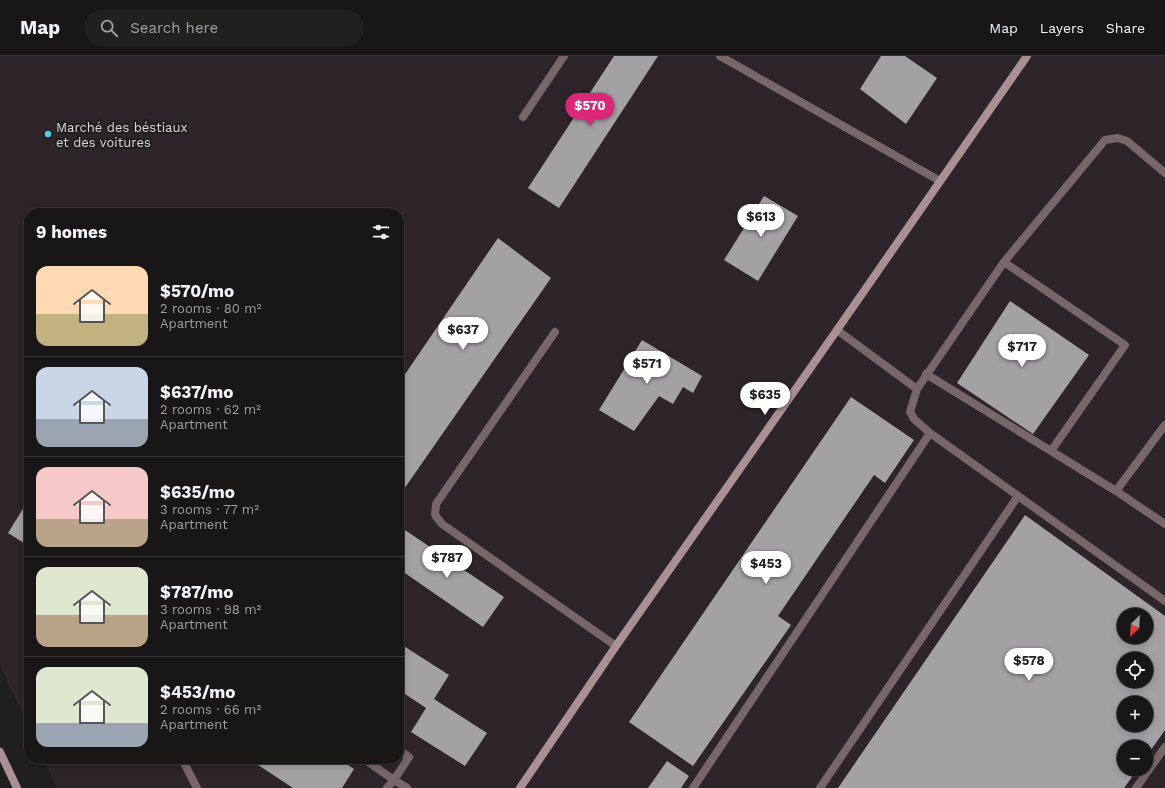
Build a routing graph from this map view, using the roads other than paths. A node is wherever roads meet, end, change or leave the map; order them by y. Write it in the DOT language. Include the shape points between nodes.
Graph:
graph roads {
  1 [pos="564,56"];
  2 [pos="720,56"];
  3 [pos="1027,56"];
  4 [pos="523,117"];
  5 [pos="1165,173"];
  6 [pos="940,181"];
  7 [pos="1004,262"];
  8 [pos="837,330"];
  9 [pos="555,332"];
  10 [pos="926,374"];
  11 [pos="916,389"];
  12 [pos="1165,425"];
  13 [pos="930,433"];
  14 [pos="1051,451"];
  15 [pos="1116,491"];
  16 [pos="1018,496"];
  17 [pos="1165,524"];
  18 [pos="1165,601"];
  19 [pos="616,646"];
  20 [pos="1165,748"];
  21 [pos="0,752"];
  22 [pos="404,754"];
  23 [pos="185,764"];
  24 [pos="371,764"];
  25 [pos="394,780"];
  26 [pos="17,788"];
  27 [pos="197,788"];
  28 [pos="387,788"];
  29 [pos="407,788"];
  30 [pos="520,788"];
  31 [pos="693,788"];
  32 [pos="820,788"];
  33 [pos="1136,788"];
  1 -- 4 [label="lane"];
  2 -- 6 [label="lane"];
  3 -- 6 [label="street"];
  5 -- 7 [label="lane" via="1127,141 1118,138 1105,140"];
  6 -- 8 [label="street"];
  7 -- 10 [label="lane"];
  7 -- 14 [label="lane" via="1125,345"];
  8 -- 11 [label="lane"];
  8 -- 19 [label="street"];
  9 -- 19 [label="lane" via="436,504 435,515 442,524"];
  10 -- 11 [label="lane"];
  10 -- 14 [label="lane"];
  11 -- 13 [label="lane" via="910,412"];
  12 -- 15 [label="lane"];
  13 -- 16 [label="lane"];
  13 -- 31 [label="lane"];
  14 -- 15 [label="lane"];
  15 -- 17 [label="lane"];
  16 -- 18 [label="lane"];
  16 -- 32 [label="lane"];
  19 -- 30 [label="street"];
  20 -- 33 [label="lane"];
  21 -- 26 [label="street"];
  22 -- 25 [label="lane" via="409,757"];
  23 -- 27 [label="lane"];
  24 -- 25 [label="lane"];
  25 -- 28 [label="lane"];
  25 -- 29 [label="lane"];
}
